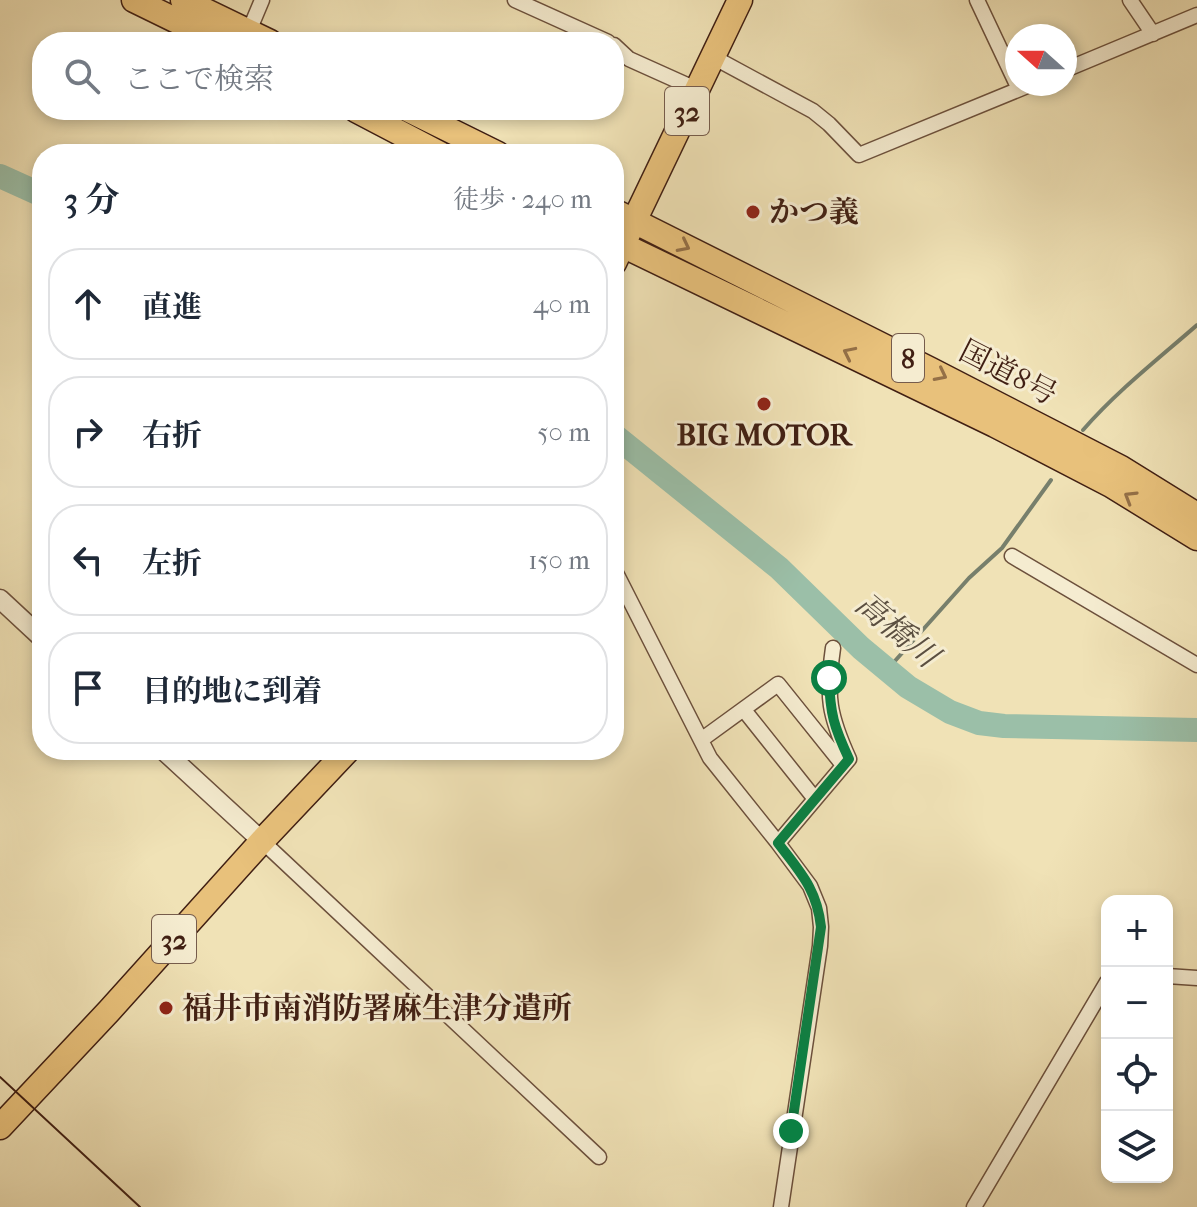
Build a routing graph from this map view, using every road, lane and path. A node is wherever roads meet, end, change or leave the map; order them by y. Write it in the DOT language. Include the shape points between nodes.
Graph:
graph roads {
  1 [pos="134,0"];
  2 [pos="183,0"];
  3 [pos="262,0"];
  4 [pos="515,0"];
  5 [pos="740,0"];
  6 [pos="977,0"];
  7 [pos="1130,0"];
  8 [pos="1197,15"];
  9 [pos="200,32"];
  10 [pos="250,32"];
  11 [pos="260,32"];
  12 [pos="586,32"];
  13 [pos="1153,34"];
  14 [pos="1005,50"];
  15 [pos="624,54"];
  16 [pos="713,57"];
  17 [pos="1077,65"];
  18 [pos="698,90"];
  19 [pos="1005,94"];
  20 [pos="375,120"];
  21 [pos="429,120"];
  22 [pos="421,144"];
  23 [pos="478,144"];
  24 [pos="624,216"];
  25 [pos="624,252"];
  26 [pos="1197,515"];
  27 [pos="1197,538"];
  28 [pos="1012,556"];
  29 [pos="624,589"];
  30 [pos="0,599"];
  31 [pos="32,629"];
  32 [pos="833,648"];
  33 [pos="1197,665"];
  34 [pos="744,710"];
  35 [pos="701,740"];
  36 [pos="174,760"];
  37 [pos="339,760"];
  38 [pos="843,765"];
  39 [pos="815,799"];
  40 [pos="262,841"];
  41 [pos="778,843"];
  42 [pos="1173,976"];
  43 [pos="1197,978"];
  44 [pos="1101,992"];
  45 [pos="0,1127"];
  46 [pos="599,1157"];
  47 [pos="781,1207"];
  48 [pos="974,1207"];
  1 -- 9 [label="main road"];
  2 -- 10 [label="main road"];
  3 -- 11 [label="street"];
  4 -- 12 [label="street"];
  5 -- 16 [label="main road, 32"];
  6 -- 14 [label="street"];
  7 -- 13 [label="street"];
  8 -- 13 [label="street"];
  13 -- 17 [label="street"];
  15 -- 18 [label="street"];
  16 -- 18 [label="main road, 32"];
  16 -- 19 [label="street" via="813,111 859,155"];
  18 -- 24 [label="main road, 32"];
  20 -- 22 [label="main road"];
  21 -- 23 [label="main road"];
  24 -- 26 [label="main road, 国道8号 / 8, one-way" via="1121,468"];
  27 -- 25 [label="main road, 国道8号 / 8, one-way" via="1111,485 995,425"];
  28 -- 33 [label="street"];
  29 -- 35 [label="street"];
  30 -- 31 [label="street"];
  32 -- 38 [label="street" via="830,705 849,759"];
  34 -- 35 [label="street"];
  34 -- 38 [label="street" via="778,684"];
  34 -- 39 [label="street"];
  35 -- 41 [label="street"];
  36 -- 40 [label="street"];
  37 -- 40 [label="main road, 32"];
  38 -- 39 [label="street"];
  39 -- 41 [label="street"];
  40 -- 45 [label="main road, 32"];
  40 -- 46 [label="street"];
  41 -- 47 [label="street" via="810,886 821,927"];
  42 -- 43 [label="street"];
  44 -- 48 [label="street"];
}
